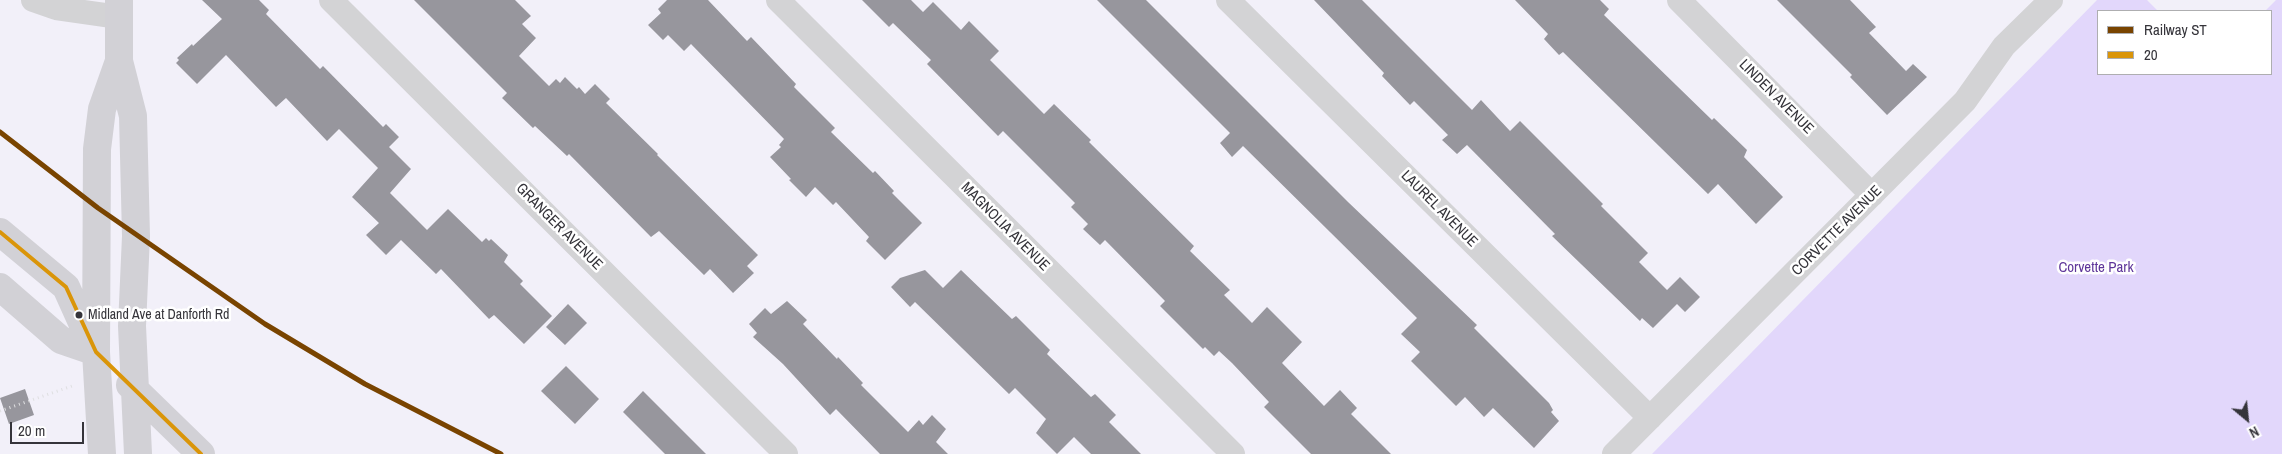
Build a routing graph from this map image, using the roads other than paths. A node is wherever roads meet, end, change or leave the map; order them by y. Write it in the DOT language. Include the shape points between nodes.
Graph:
graph roads {
  1 [pos="33,0"];
  2 [pos="331,0"];
  3 [pos="778,0"];
  4 [pos="1228,0"];
  5 [pos="1679,0"];
  6 [pos="2050,0"];
  7 [pos="119,8"];
  8 [pos="120,61"];
  9 [pos="1872,195"];
  10 [pos="0,232"];
  11 [pos="0,287"];
  12 [pos="96,352"];
  13 [pos="136,391"];
  14 [pos="1650,418"];
  15 [pos="102,454"];
  16 [pos="138,454"];
  17 [pos="201,454"];
  18 [pos="786,454"];
  19 [pos="1233,454"];
  20 [pos="1614,454"];
  1 -- 7 [label="street" via="56,8"];
  2 -- 18 [label="street, GRANGER AVENUE"];
  3 -- 19 [label="street, MAGNOLIA AVENUE"];
  4 -- 14 [label="street, LAUREL AVENUE"];
  5 -- 9 [label="street, LINDEN AVENUE"];
  6 -- 9 [label="street, CORVETTE AVENUE" via="2004,46 1965,101"];
  7 -- 8 [label="main road"];
  8 -- 12 [label="main road" via="102,109 97,149"];
  8 -- 13 [label="main road" via="133,116 136,236 132,326"];
  9 -- 14 [label="street, CORVETTE AVENUE"];
  10 -- 12 [label="main road" via="66,287"];
  11 -- 12 [label="main road" via="61,340"];
  12 -- 13 [label="main road"];
  12 -- 15 [label="main road"];
  13 -- 16 [label="main road"];
  13 -- 17 [label="main road"];
  14 -- 20 [label="street, CORVETTE AVENUE"];
}
